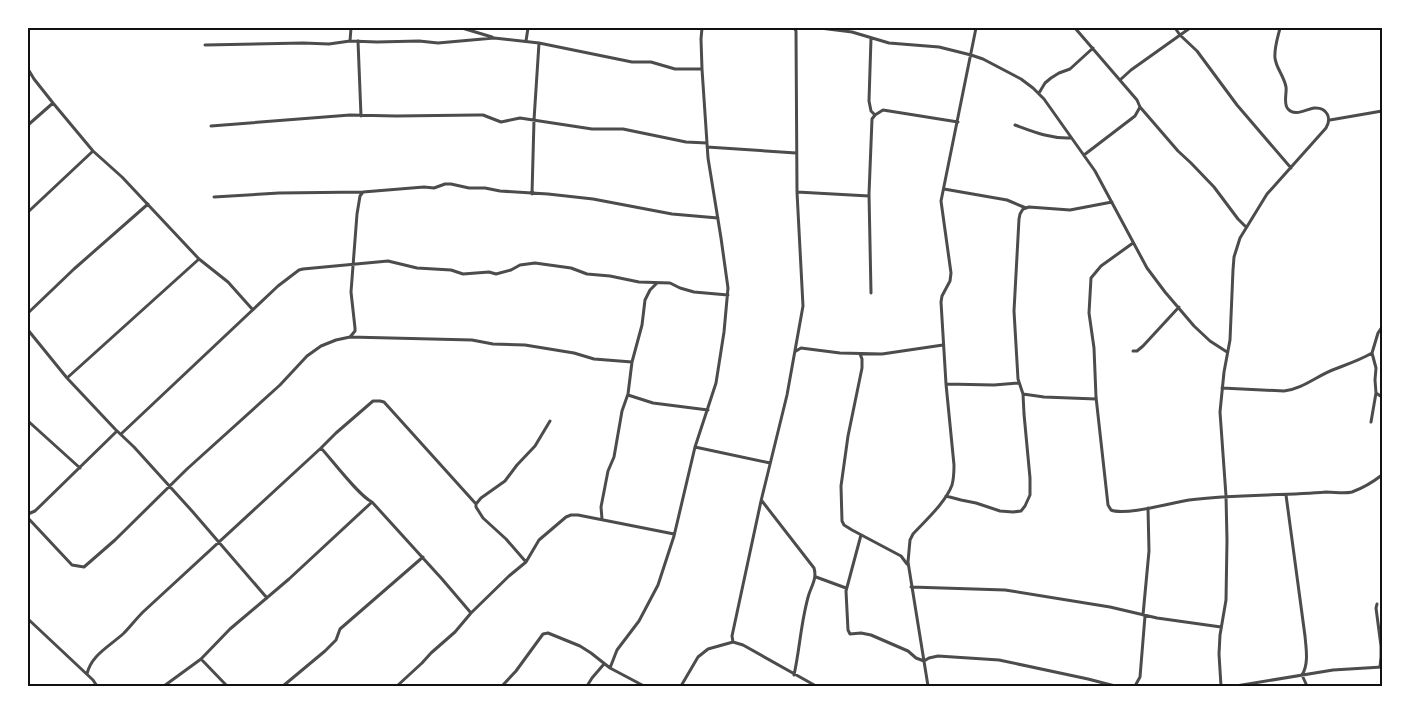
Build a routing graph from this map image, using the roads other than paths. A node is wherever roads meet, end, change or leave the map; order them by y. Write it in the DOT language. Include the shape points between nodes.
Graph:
graph roads {
  1 [pos="351,28"];
  2 [pos="462,28"];
  3 [pos="528,28"];
  4 [pos="702,28"];
  5 [pos="820,28"];
  6 [pos="976,28"];
  7 [pos="1076,28"];
  8 [pos="1175,28"];
  9 [pos="1190,28"];
  10 [pos="1280,28"];
  11 [pos="796,29"];
  12 [pos="1180,36"];
  13 [pos="494,38"];
  14 [pos="871,38"];
  15 [pos="350,41"];
  16 [pos="358,41"];
  17 [pos="526,42"];
  18 [pos="539,43"];
  19 [pos="205,46"];
  20 [pos="1093,48"];
  21 [pos="971,55"];
  22 [pos="28,69"];
  23 [pos="702,69"];
  24 [pos="1120,80"];
  25 [pos="1039,93"];
  26 [pos="53,103"];
  27 [pos="1140,107"];
  28 [pos="1382,111"];
  29 [pos="875,115"];
  30 [pos="360,116"];
  31 [pos="534,120"];
  32 [pos="1330,120"];
  33 [pos="958,122"];
  34 [pos="28,125"];
  35 [pos="1015,125"];
  36 [pos="211,126"];
  37 [pos="1072,138"];
  38 [pos="707,145"];
  39 [pos="94,152"];
  40 [pos="796,153"];
  41 [pos="1084,155"];
  42 [pos="1291,168"];
  43 [pos="944,189"];
  44 [pos="363,192"];
  45 [pos="797,192"];
  46 [pos="532,194"];
  47 [pos="869,196"];
  48 [pos="214,197"];
  49 [pos="1112,202"];
  50 [pos="148,204"];
  51 [pos="1026,208"];
  52 [pos="28,212"];
  53 [pos="718,218"];
  54 [pos="1246,227"];
  55 [pos="1133,243"];
  56 [pos="199,259"];
  57 [pos="354,264"];
  58 [pos="658,282"];
  59 [pos="871,293"];
  60 [pos="728,295"];
  61 [pos="1178,307"];
  62 [pos="253,310"];
  63 [pos="28,313"];
  64 [pos="1382,327"];
  65 [pos="28,330"];
  66 [pos="350,337"];
  67 [pos="797,342"];
  68 [pos="944,345"];
  69 [pos="802,348"];
  70 [pos="795,351"];
  71 [pos="1133,351"];
  72 [pos="1228,352"];
  73 [pos="860,354"];
  74 [pos="1372,354"];
  75 [pos="632,362"];
  76 [pos="67,378"];
  77 [pos="1020,383"];
  78 [pos="946,384"];
  79 [pos="1222,388"];
  80 [pos="1376,393"];
  81 [pos="628,394"];
  82 [pos="1023,394"];
  83 [pos="1382,397"];
  84 [pos="1096,399"];
  85 [pos="708,410"];
  86 [pos="28,421"];
  87 [pos="550,421"];
  88 [pos="1371,422"];
  89 [pos="119,433"];
  90 [pos="695,447"];
  91 [pos="321,448"];
  92 [pos="770,463"];
  93 [pos="80,468"];
  94 [pos="1382,476"];
  95 [pos="171,487"];
  96 [pos="1286,495"];
  97 [pos="946,496"];
  98 [pos="1226,496"];
  99 [pos="762,501"];
  100 [pos="372,502"];
  101 [pos="476,504"];
  102 [pos="1148,508"];
  103 [pos="28,514"];
  104 [pos="28,518"];
  105 [pos="602,520"];
  106 [pos="674,534"];
  107 [pos="861,535"];
  108 [pos="219,542"];
  109 [pos="908,555"];
  110 [pos="901,556"];
  111 [pos="423,557"];
  112 [pos="526,562"];
  113 [pos="908,566"];
  114 [pos="816,577"];
  115 [pos="911,587"];
  116 [pos="846,588"];
  117 [pos="267,598"];
  118 [pos="1377,604"];
  119 [pos="471,613"];
  120 [pos="1144,616"];
  121 [pos="28,619"];
  122 [pos="1221,627"];
  123 [pos="733,642"];
  124 [pos="201,659"];
  125 [pos="924,661"];
  126 [pos="604,664"];
  127 [pos="1381,667"];
  128 [pos="610,668"];
  129 [pos="87,674"];
  130 [pos="794,675"];
  131 [pos="1302,675"];
  132 [pos="634,681"];
  133 [pos="809,685"];
  134 [pos="97,686"];
  135 [pos="164,686"];
  136 [pos="227,686"];
  137 [pos="283,686"];
  138 [pos="397,686"];
  139 [pos="502,686"];
  140 [pos="587,686"];
  141 [pos="632,686"];
  142 [pos="644,686"];
  143 [pos="681,686"];
  144 [pos="816,686"];
  145 [pos="928,686"];
  146 [pos="1115,686"];
  147 [pos="1134,686"];
  148 [pos="1221,686"];
  149 [pos="1236,686"];
  150 [pos="1307,686"];
  1 -- 15 [label="street"];
  2 -- 13 [label="street"];
  3 -- 17 [label="street"];
  4 -- 23 [label="street"];
  5 -- 14 [label="street"];
  6 -- 21 [label="street"];
  7 -- 20 [label="street"];
  8 -- 12 [label="street"];
  9 -- 12 [label="street"];
  10 -- 32 [label="street" via="1275,60 1286,86 1288,109 1299,112 1320,109 1328,114"];
  11 -- 40 [label="street"];
  12 -- 24 [label="street"];
  12 -- 42 [label="street" via="1197,51 1237,105"];
  13 -- 16 [label="street" via="438,44"];
  13 -- 17 [label="street"];
  14 -- 21 [label="street" via="939,47"];
  14 -- 29 [label="street" via="869,101"];
  15 -- 16 [label="street"];
  15 -- 19 [label="street"];
  16 -- 30 [label="street"];
  17 -- 18 [label="street"];
  18 -- 23 [label="street" via="675,69"];
  18 -- 31 [label="street"];
  20 -- 24 [label="street"];
  20 -- 25 [label="street" via="1070,69 1045,83"];
  21 -- 25 [label="street" via="1021,79"];
  21 -- 33 [label="street"];
  22 -- 26 [label="street"];
  23 -- 38 [label="street"];
  24 -- 27 [label="street"];
  25 -- 37 [label="street"];
  26 -- 34 [label="street"];
  26 -- 39 [label="street"];
  27 -- 41 [label="street" via="1135,116"];
  27 -- 54 [label="street"];
  28 -- 32 [label="street"];
  29 -- 33 [label="street" via="882,110"];
  29 -- 47 [label="street" via="871,126"];
  30 -- 31 [label="street" via="483,115 501,122 520,118"];
  30 -- 36 [label="street"];
  31 -- 38 [label="street" via="592,129 623,128"];
  31 -- 46 [label="street"];
  32 -- 42 [label="street"];
  33 -- 43 [label="street"];
  35 -- 37 [label="street" via="1044,136"];
  37 -- 41 [label="street"];
  38 -- 40 [label="street"];
  38 -- 53 [label="street"];
  39 -- 50 [label="street"];
  39 -- 52 [label="street"];
  40 -- 45 [label="street"];
  41 -- 49 [label="street"];
  42 -- 54 [label="street" via="1267,194"];
  43 -- 51 [label="street" via="1006,200"];
  43 -- 68 [label="street" via="942,201 951,274 941,302"];
  44 -- 46 [label="street" via="434,188 446,184"];
  44 -- 48 [label="street"];
  44 -- 57 [label="street" via="357,214"];
  45 -- 47 [label="street"];
  45 -- 67 [label="street" via="803,297"];
  46 -- 53 [label="street" via="593,199 672,214"];
  47 -- 59 [label="street"];
  49 -- 51 [label="street" via="1070,210"];
  49 -- 55 [label="street"];
  50 -- 56 [label="street"];
  50 -- 63 [label="street"];
  51 -- 77 [label="street" via="1020,214 1014,311"];
  53 -- 60 [label="street"];
  54 -- 72 [label="street" via="1232,270"];
  55 -- 61 [label="street"];
  55 -- 84 [label="street" via="1101,266 1091,278 1089,313"];
  56 -- 62 [label="street" via="228,282"];
  56 -- 76 [label="street"];
  57 -- 58 [label="street" via="388,261 463,274 496,274 535,263 571,268 587,274"];
  57 -- 62 [label="street" via="300,270"];
  57 -- 66 [label="street" via="355,331"];
  58 -- 60 [label="street" via="694,292"];
  58 -- 75 [label="street" via="645,300"];
  60 -- 85 [label="street" via="716,383"];
  61 -- 71 [label="street" via="1144,346"];
  61 -- 72 [label="street" via="1210,341"];
  62 -- 89 [label="street"];
  64 -- 74 [label="street"];
  65 -- 76 [label="street"];
  66 -- 75 [label="street" via="472,340 574,353 594,360"];
  66 -- 95 [label="street" via="321,346 307,356"];
  67 -- 69 [label="street"];
  67 -- 70 [label="street"];
  68 -- 73 [label="street"];
  68 -- 78 [label="street"];
  69 -- 70 [label="street"];
  69 -- 73 [label="street"];
  70 -- 92 [label="street"];
  72 -- 79 [label="street"];
  73 -- 107 [label="street" via="862,364 841,486 841,517 844,525"];
  74 -- 79 [label="street" via="1292,390"];
  74 -- 80 [label="street" via="1376,368"];
  75 -- 81 [label="street"];
  76 -- 89 [label="street"];
  77 -- 78 [label="street"];
  77 -- 82 [label="street"];
  78 -- 97 [label="street" via="954,465 952,485"];
  79 -- 98 [label="street" via="1220,412"];
  80 -- 83 [label="street"];
  80 -- 88 [label="street"];
  81 -- 85 [label="street" via="653,403"];
  81 -- 105 [label="street" via="608,471 601,507"];
  82 -- 84 [label="street"];
  82 -- 97 [label="street" via="1030,478 1030,495 1025,506 1005,512"];
  84 -- 102 [label="street" via="1109,508 1120,512"];
  85 -- 90 [label="street"];
  86 -- 93 [label="street"];
  87 -- 101 [label="street" via="535,446 505,481"];
  89 -- 93 [label="street"];
  89 -- 95 [label="street"];
  90 -- 92 [label="street"];
  90 -- 106 [label="street"];
  91 -- 100 [label="street"];
  91 -- 101 [label="street" via="373,401 384,402"];
  91 -- 108 [label="street"];
  92 -- 99 [label="street"];
  93 -- 103 [label="street"];
  94 -- 96 [label="street" via="1348,493"];
  95 -- 104 [label="street" via="82,567 72,565"];
  95 -- 108 [label="street"];
  96 -- 98 [label="street"];
  96 -- 131 [label="street" via="1305,636"];
  97 -- 109 [label="street" via="910,540"];
  98 -- 102 [label="street"];
  98 -- 122 [label="street" via="1226,600"];
  99 -- 114 [label="street" via="814,568"];
  99 -- 123 [label="street"];
  100 -- 111 [label="street"];
  100 -- 117 [label="street"];
  101 -- 112 [label="street" via="483,518"];
  102 -- 120 [label="street"];
  105 -- 106 [label="street"];
  105 -- 112 [label="street" via="578,515 566,517 539,540"];
  106 -- 128 [label="street" via="658,585 617,650"];
  107 -- 110 [label="street"];
  107 -- 116 [label="street"];
  108 -- 117 [label="street"];
  108 -- 129 [label="street" via="93,659"];
  109 -- 110 [label="street"];
  109 -- 113 [label="street"];
  110 -- 113 [label="street"];
  111 -- 119 [label="street"];
  111 -- 137 [label="street" via="340,629 336,640 325,652"];
  112 -- 119 [label="street"];
  113 -- 115 [label="street"];
  114 -- 116 [label="street"];
  114 -- 130 [label="street" via="805,610"];
  115 -- 120 [label="street" via="1005,590 1110,607"];
  115 -- 125 [label="street"];
  116 -- 125 [label="street" via="850,634 871,635"];
  117 -- 124 [label="street"];
  118 -- 127 [label="street"];
  119 -- 138 [label="street"];
  120 -- 122 [label="street"];
  120 -- 147 [label="street" via="1140,677"];
  121 -- 129 [label="street"];
  122 -- 148 [label="street"];
  123 -- 130 [label="street"];
  123 -- 143 [label="street" via="698,657"];
  124 -- 135 [label="street"];
  124 -- 136 [label="street"];
  125 -- 145 [label="street"];
  125 -- 146 [label="street" via="938,656 999,660"];
  126 -- 128 [label="street"];
  126 -- 139 [label="street" via="574,644 543,634"];
  126 -- 140 [label="street"];
  127 -- 131 [label="street"];
  128 -- 132 [label="street"];
  129 -- 134 [label="street"];
  130 -- 133 [label="street"];
  131 -- 149 [label="street"];
  131 -- 150 [label="street"];
  132 -- 141 [label="street"];
  132 -- 142 [label="street"];
  133 -- 144 [label="street"];
}
